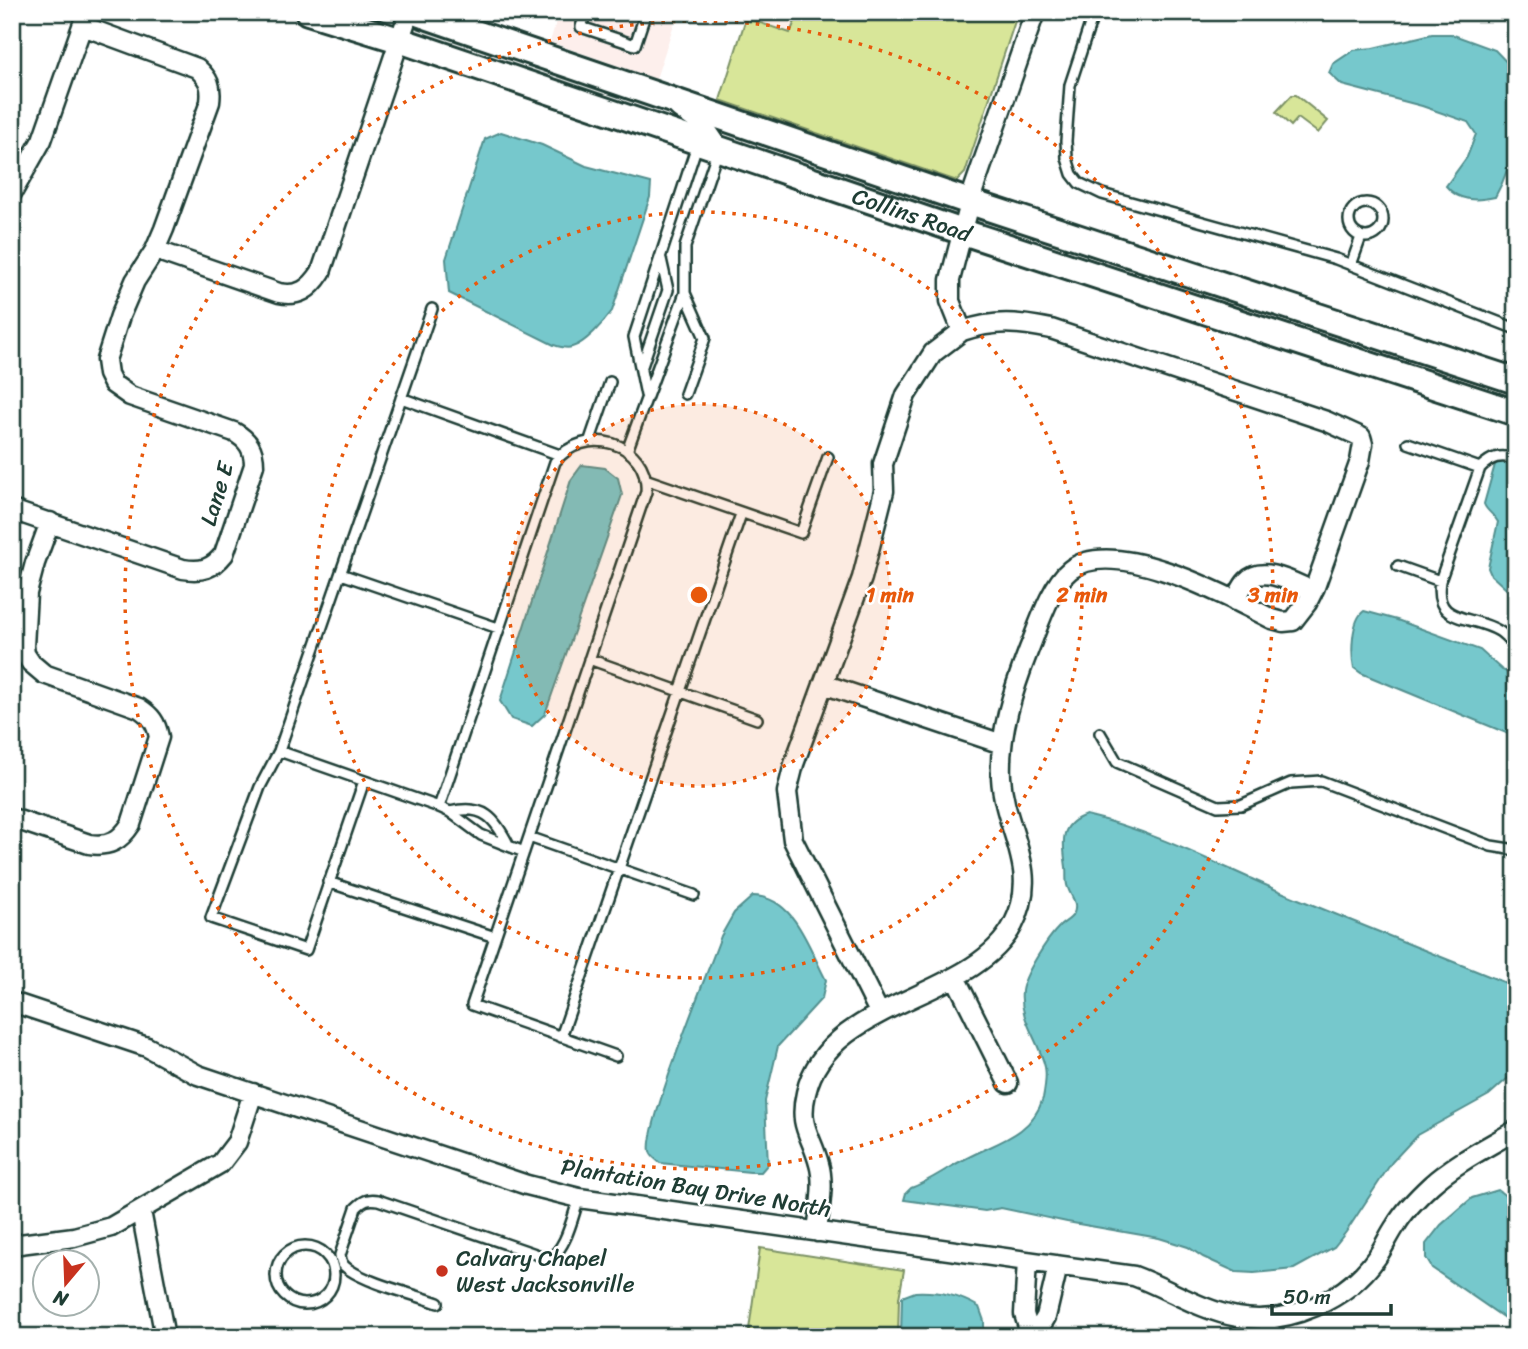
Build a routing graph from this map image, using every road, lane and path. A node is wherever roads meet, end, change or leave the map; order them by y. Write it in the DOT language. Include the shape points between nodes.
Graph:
graph roads {
  1 [pos="309,12"];
  2 [pos="411,12"];
  3 [pos="586,12"];
  4 [pos="646,12"];
  5 [pos="1035,12"];
  6 [pos="1094,12"];
  7 [pos="85,19"];
  8 [pos="399,40"];
  9 [pos="671,100"];
  10 [pos="708,145"];
  11 [pos="12,192"];
  12 [pos="970,202"];
  13 [pos="963,232"];
  14 [pos="1361,237"];
  15 [pos="155,250"];
  16 [pos="661,257"];
  17 [pos="1351,265"];
  18 [pos="685,293"];
  19 [pos="432,309"];
  20 [pos="1516,329"];
  21 [pos="962,331"];
  22 [pos="640,372"];
  23 [pos="1516,381"];
  24 [pos="610,382"];
  25 [pos="685,394"];
  26 [pos="646,395"];
  27 [pos="401,398"];
  28 [pos="1516,413"];
  29 [pos="590,440"];
  30 [pos="1408,443"];
  31 [pos="627,451"];
  32 [pos="560,456"];
  33 [pos="828,457"];
  34 [pos="1516,459"];
  35 [pos="1480,468"];
  36 [pos="645,479"];
  37 [pos="12,510"];
  38 [pos="741,514"];
  39 [pos="50,522"];
  40 [pos="1398,566"];
  41 [pos="341,574"];
  42 [pos="1440,581"];
  43 [pos="1313,591"];
  44 [pos="1235,601"];
  45 [pos="498,628"];
  46 [pos="1516,645"];
  47 [pos="589,659"];
  48 [pos="823,684"];
  49 [pos="680,691"];
  50 [pos="757,719"];
  51 [pos="1100,733"];
  52 [pos="1002,744"];
  53 [pos="279,751"];
  54 [pos="364,781"];
  55 [pos="439,807"];
  56 [pos="450,812"];
  57 [pos="12,818"];
  58 [pos="529,837"];
  59 [pos="509,846"];
  60 [pos="1516,850"];
  61 [pos="524,852"];
  62 [pos="618,868"];
  63 [pos="328,882"];
  64 [pos="694,895"];
  65 [pos="495,937"];
  66 [pos="955,976"];
  67 [pos="12,1002"];
  68 [pos="879,1012"];
  69 [pos="561,1037"];
  70 [pos="616,1056"];
  71 [pos="1008,1083"];
  72 [pos="253,1093"];
  73 [pos="1516,1130"];
  74 [pos="579,1198"];
  75 [pos="141,1211"];
  76 [pos="817,1232"];
  77 [pos="12,1245"];
  78 [pos="1027,1261"];
  79 [pos="336,1263"];
  80 [pos="1058,1266"];
  81 [pos="439,1303"];
  82 [pos="1270,1328"];
  83 [pos="164,1337"];
  84 [pos="1032,1337"];
  1 -- 8 [label="main road, Collins Road"];
  2 -- 8 [label="street"];
  2 -- 9 [label="main road, Collins Road"];
  3 -- 4 [label="lane" via="581,27 635,45"];
  5 -- 12 [label="street"];
  6 -- 17 [label="lane" via="1070,85 1066,158 1079,183 1102,194"];
  7 -- 11 [label="street" via="42,140"];
  7 -- 15 [label="street" via="197,68 211,87 210,102"];
  8 -- 10 [label="main road, Collins Road"];
  8 -- 15 [label="street" via="321,272 313,284 302,292 279,293"];
  9 -- 10 [label="street" via="698,120"];
  9 -- 12 [label="main road, Collins Road"];
  10 -- 13 [label="main road, Collins Road"];
  10 -- 16 [label="lane"];
  10 -- 18 [label="lane" via="685,247"];
  12 -- 13 [label="street"];
  12 -- 23 [label="main road, Collins Road"];
  13 -- 21 [label="street" via="950,280 950,301"];
  13 -- 28 [label="main road, Collins Road"];
  14 -- 17 [label="lane"];
  15 -- 39 [label="street, Lane E" via="120,316 106,360 108,374 113,384 130,396 234,432 251,447 254,465 224,554 205,570 183,569"];
  16 -- 22 [label="lane" via="634,337"];
  16 -- 22 [label="lane" via="668,290"];
  17 -- 20 [label="lane"];
  18 -- 25 [label="lane" via="705,338"];
  18 -- 26 [label="lane"];
  19 -- 27 [label="lane"];
  21 -- 43 [label="street" via="982,324 1018,322 1051,329 1326,421 1361,437 1360,461"];
  21 -- 48 [label="street" via="933,353 906,395 883,464 884,491 862,578"];
  22 -- 26 [label="lane"];
  24 -- 29 [label="lane"];
  26 -- 31 [label="lane"];
  27 -- 32 [label="lane"];
  27 -- 41 [label="lane"];
  29 -- 31 [label="lane" via="608,441"];
  29 -- 32 [label="lane"];
  30 -- 35 [label="lane"];
  31 -- 36 [label="lane"];
  32 -- 45 [label="lane" via="552,467"];
  33 -- 38 [label="lane" via="801,533"];
  34 -- 35 [label="lane" via="1494,457"];
  35 -- 42 [label="lane"];
  36 -- 38 [label="lane"];
  36 -- 47 [label="lane" via="646,492"];
  37 -- 39 [label="street"];
  38 -- 49 [label="lane"];
  39 -- 57 [label="street" via="27,593 25,654 44,674 149,714 159,737 131,824 113,843 89,844"];
  40 -- 42 [label="lane"];
  41 -- 45 [label="lane"];
  41 -- 53 [label="lane"];
  42 -- 46 [label="lane" via="1438,599 1443,608 1498,630"];
  43 -- 44 [label="street" via="1259,574 1247,580"];
  43 -- 44 [label="street" via="1293,621 1272,619"];
  44 -- 52 [label="street" via="1199,583 1113,558 1070,570 1058,584 1037,628 1009,706"];
  45 -- 55 [label="lane"];
  47 -- 49 [label="lane"];
  47 -- 58 [label="lane"];
  48 -- 52 [label="street"];
  48 -- 68 [label="street" via="794,764 787,792 789,820 793,840"];
  49 -- 50 [label="lane"];
  49 -- 62 [label="lane"];
  51 -- 60 [label="lane" via="1116,762 1218,806 1241,805 1291,783 1321,781 1491,846"];
  52 -- 66 [label="street" via="1001,780 1024,870 1024,895 996,950"];
  53 -- 54 [label="lane"];
  53 -- 63 [label="lane" via="260,786 211,918 306,950"];
  54 -- 55 [label="lane"];
  54 -- 63 [label="lane"];
  55 -- 56 [label="lane"];
  56 -- 59 [label="lane" via="481,835"];
  56 -- 59 [label="lane" via="483,813 500,828"];
  58 -- 61 [label="lane"];
  58 -- 62 [label="lane"];
  59 -- 61 [label="lane"];
  61 -- 65 [label="lane"];
  62 -- 64 [label="lane"];
  62 -- 69 [label="lane"];
  63 -- 65 [label="lane"];
  65 -- 69 [label="lane" via="472,1005"];
  66 -- 68 [label="street"];
  66 -- 71 [label="street"];
  67 -- 72 [label="street, Plantation Bay Drive North" via="147,1047 198,1075"];
  68 -- 76 [label="street" via="828,1051 813,1070 806,1092 804,1127 820,1165"];
  69 -- 70 [label="lane"];
  72 -- 74 [label="street, Plantation Bay Drive North" via="527,1185"];
  72 -- 75 [label="street" via="237,1142 221,1163"];
  73 -- 82 [label="street, Plantation Bay Drive North" via="1433,1183 1397,1223 1361,1275 1336,1295"];
  74 -- 76 [label="street, Plantation Bay Drive North"];
  74 -- 79 [label="lane" via="560,1250 552,1258 371,1198 356,1208"];
  75 -- 77 [label="street" via="110,1227 74,1237"];
  75 -- 83 [label="street"];
  76 -- 78 [label="street, Plantation Bay Drive North"];
  78 -- 80 [label="street, Plantation Bay Drive North"];
  78 -- 84 [label="street" via="1024,1314"];
  79 -- 79 [label="lane" via="332,1286 319,1300 291,1300 278,1285 281,1258 296,1247 314,1247"];
  79 -- 81 [label="lane"];
  80 -- 82 [label="street, Plantation Bay Drive North" via="1134,1276 1193,1304"];
  80 -- 84 [label="street" via="1045,1317"];
}
